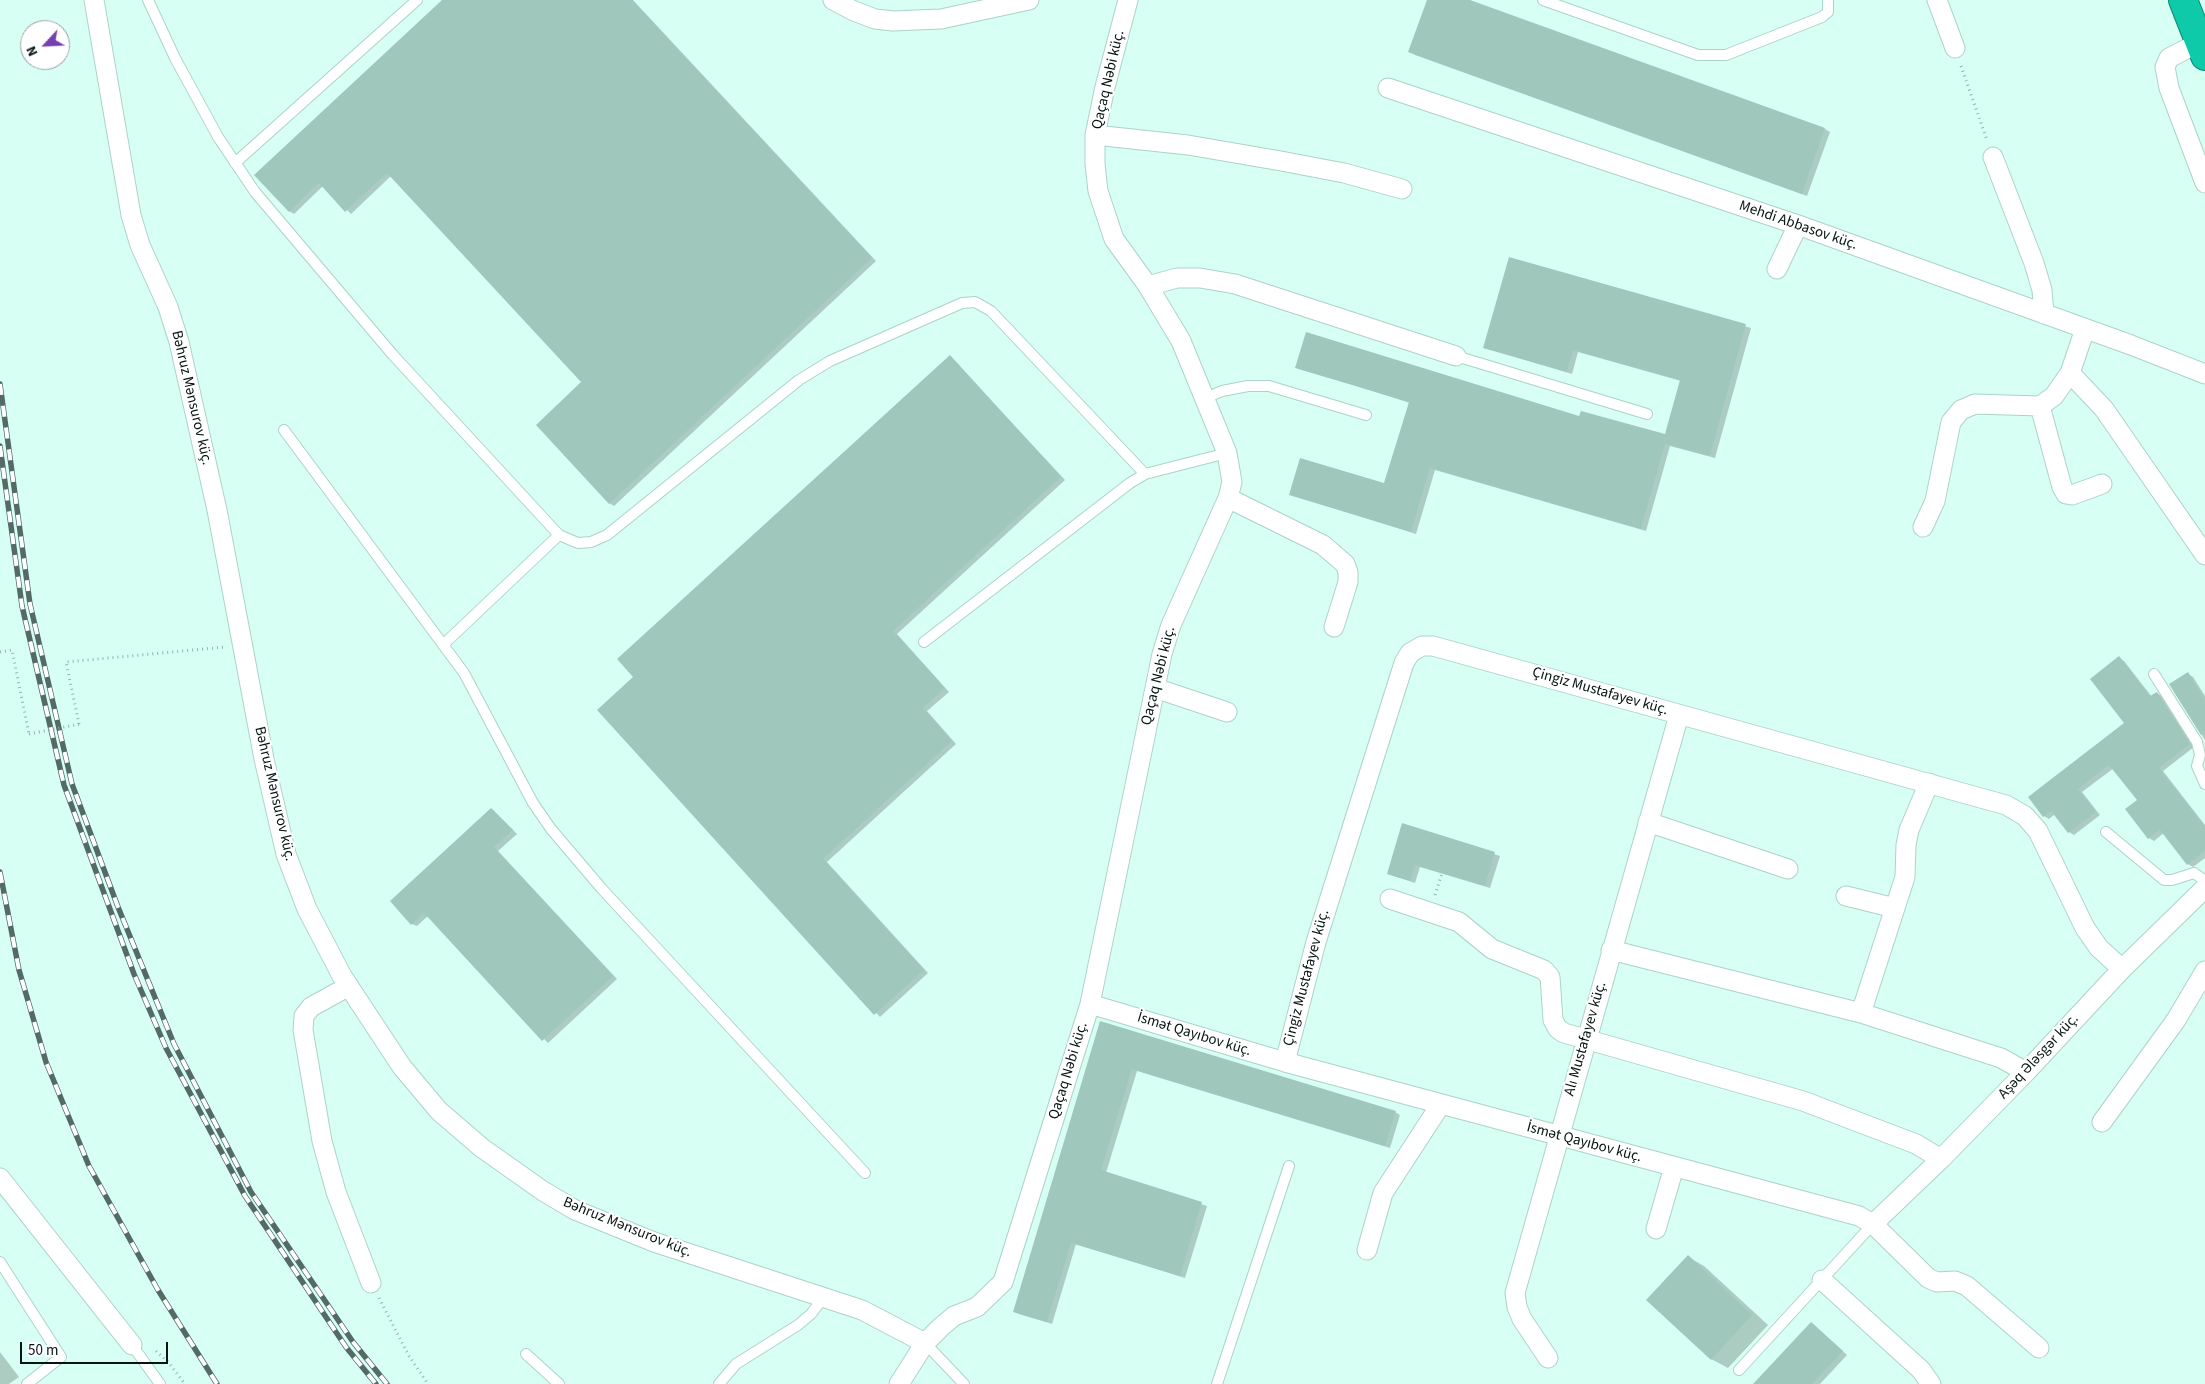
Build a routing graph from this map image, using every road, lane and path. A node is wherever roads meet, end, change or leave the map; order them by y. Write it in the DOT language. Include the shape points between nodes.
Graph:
graph roads {
  1 [pos="94,0"];
  2 [pos="148,0"];
  3 [pos="417,0"];
  4 [pos="833,0"];
  5 [pos="1029,0"];
  6 [pos="1128,0"];
  7 [pos="1543,0"];
  8 [pos="1828,0"];
  9 [pos="1938,0"];
  10 [pos="2183,0"];
  11 [pos="1954,48"];
  12 [pos="2202,49"];
  13 [pos="1388,88"];
  14 [pos="1095,135"];
  15 [pos="1993,157"];
  16 [pos="235,163"];
  17 [pos="2205,183"];
  18 [pos="1402,189"];
  19 [pos="1798,225"];
  20 [pos="1777,268"];
  21 [pos="1148,286"];
  22 [pos="2044,314"];
  23 [pos="2085,329"];
  24 [pos="1456,356"];
  25 [pos="2070,373"];
  26 [pos="2205,374"];
  27 [pos="1203,399"];
  28 [pos="2040,406"];
  29 [pos="1647,414"];
  30 [pos="1366,415"];
  31 [pos="284,430"];
  32 [pos="1227,453"];
  33 [pos="1145,474"];
  34 [pos="2102,484"];
  35 [pos="1228,498"];
  36 [pos="1923,527"];
  37 [pos="559,536"];
  38 [pos="2205,555"];
  39 [pos="1334,627"];
  40 [pos="924,642"];
  41 [pos="444,644"];
  42 [pos="243,645"];
  43 [pos="0,652"];
  44 [pos="2154,674"];
  45 [pos="1155,688"];
  46 [pos="1227,712"];
  47 [pos="1679,714"];
  48 [pos="1929,783"];
  49 [pos="2205,784"];
  50 [pos="1648,822"];
  51 [pos="2106,832"];
  52 [pos="1788,870"];
  53 [pos="2205,881"];
  54 [pos="2205,888"];
  55 [pos="1846,896"];
  56 [pos="1390,899"];
  57 [pos="1895,908"];
  58 [pos="1611,950"];
  59 [pos="2122,969"];
  60 [pos="2205,971"];
  61 [pos="348,986"];
  62 [pos="1090,1004"];
  63 [pos="1861,1014"];
  64 [pos="1587,1040"];
  65 [pos="1285,1062"];
  66 [pos="2026,1072"];
  67 [pos="1441,1104"];
  68 [pos="2102,1122"];
  69 [pos="1558,1137"];
  70 [pos="1941,1158"];
  71 [pos="1289,1166"];
  72 [pos="1674,1167"];
  73 [pos="865,1173"];
  74 [pos="0,1178"];
  75 [pos="1873,1224"];
  76 [pos="1656,1229"];
  77 [pos="1366,1250"];
  78 [pos="0,1262"];
  79 [pos="1822,1280"];
  80 [pos="371,1283"];
  81 [pos="823,1298"];
  82 [pos="925,1343"];
  83 [pos="132,1345"];
  84 [pos="2039,1348"];
  85 [pos="526,1354"];
  86 [pos="1548,1358"];
  87 [pos="1739,1370"];
  88 [pos="27,1384"];
  89 [pos="160,1384"];
  90 [pos="428,1384"];
  91 [pos="559,1384"];
  92 [pos="719,1384"];
  93 [pos="899,1384"];
  94 [pos="964,1384"];
  95 [pos="1217,1384"];
  96 [pos="1932,1384"];
  1 -- 42 [label="street, Bəhruz Mənsurov küç." via="131,215 179,342"];
  2 -- 16 [label="lane" via="194,93"];
  3 -- 16 [label="lane"];
  4 -- 5 [label="street" via="861,14 894,21 941,19"];
  6 -- 14 [label="street, Qaçaq Nəbi küç." via="1104,87"];
  7 -- 8 [label="lane" via="1698,54 1726,55 1822,17 1828,12"];
  9 -- 11 [label="street"];
  10 -- 12 [label="highway"];
  11 -- 15 [label="path"];
  12 -- 17 [label="street" via="2169,58 2165,67 2169,88"];
  13 -- 19 [label="street, Mehdi Abbasov küç."];
  14 -- 18 [label="street" via="1188,145 1281,161 1344,173"];
  14 -- 21 [label="street, Qaçaq Nəbi küç." via="1095,164 1104,217 1114,239"];
  15 -- 22 [label="street" via="2034,263 2042,290"];
  16 -- 37 [label="lane" via="255,192 393,355"];
  19 -- 20 [label="street"];
  19 -- 22 [label="street, Mehdi Abbasov küç."];
  21 -- 24 [label="street" via="1177,278 1235,284"];
  21 -- 27 [label="street, Qaçaq Nəbi küç." via="1181,341"];
  22 -- 23 [label="street, Mehdi Abbasov küç."];
  23 -- 25 [label="street"];
  23 -- 26 [label="street, Mehdi Abbasov küç."];
  24 -- 29 [label="lane"];
  25 -- 28 [label="street" via="2054,396"];
  25 -- 38 [label="street" via="2104,409"];
  27 -- 30 [label="lane" via="1222,391 1269,386"];
  27 -- 32 [label="street, Qaçaq Nəbi küç."];
  28 -- 34 [label="street" via="2066,494 2072,495"];
  28 -- 36 [label="street" via="1975,404 1961,410 1951,422 1939,486"];
  31 -- 41 [label="lane"];
  32 -- 33 [label="lane"];
  32 -- 35 [label="street, Qaçaq Nəbi küç." via="1232,482"];
  33 -- 37 [label="lane" via="991,311 976,302 962,303 830,361 799,380 606,535 591,542 578,543"];
  33 -- 40 [label="lane"];
  35 -- 39 [label="street" via="1322,545 1345,564 1348,582"];
  35 -- 45 [label="street, Qaçaq Nəbi küç." via="1171,625"];
  37 -- 41 [label="lane"];
  41 -- 73 [label="lane" via="464,673 533,803 551,829 608,896"];
  42 -- 43 [label="path, bridge" via="66,662 79,724 29,734 12,650"];
  42 -- 61 [label="street, Bəhruz Mənsurov küç." via="286,854 307,909"];
  44 -- 49 [label="lane" via="2197,742 2200,755 2197,766"];
  45 -- 46 [label="street"];
  45 -- 62 [label="street, Qaçaq Nəbi küç."];
  47 -- 48 [label="street, Çingiz Mustafayev küç."];
  47 -- 50 [label="street, Alı Mustafayev küç."];
  47 -- 65 [label="street, Çingiz Mustafayev küç." via="1433,646 1422,646 1410,653 1347,840"];
  48 -- 57 [label="street" via="1909,830 1905,877"];
  48 -- 59 [label="street, Çingiz Mustafayev küç." via="2006,805 2025,816 2038,831 2086,928 2099,948"];
  50 -- 52 [label="street"];
  50 -- 58 [label="street, Alı Mustafayev küç."];
  51 -- 53 [label="lane" via="2164,880 2194,873"];
  54 -- 59 [label="street, Aşəq Ələsgər küç."];
  55 -- 57 [label="street"];
  56 -- 64 [label="street" via="1459,922 1492,949 1544,970 1550,977 1553,1020 1558,1028"];
  57 -- 63 [label="street"];
  58 -- 63 [label="street"];
  58 -- 64 [label="street, Alı Mustafayev küç."];
  59 -- 66 [label="street, Aşəq Ələsgər küç."];
  60 -- 68 [label="street" via="2176,1020"];
  61 -- 80 [label="street" via="311,1006 304,1016 303,1030 322,1141 336,1192"];
  61 -- 81 [label="street, Bəhruz Mənsurov küç." via="402,1067 439,1111 482,1148 543,1191 575,1210 654,1242"];
  62 -- 65 [label="street, İsmət Qayıbov küç."];
  62 -- 82 [label="street, Qaçaq Nəbi küç." via="1003,1282 977,1307 954,1316"];
  63 -- 66 [label="street" via="2001,1058"];
  64 -- 69 [label="street, Alı Mustafayev küç."];
  64 -- 70 [label="street" via="1803,1101 1916,1144"];
  65 -- 67 [label="street, İsmət Qayıbov küç."];
  66 -- 70 [label="street, Aşəq Ələsgər küç."];
  67 -- 69 [label="street, İsmət Qayıbov küç."];
  67 -- 77 [label="street" via="1383,1193"];
  69 -- 72 [label="street, İsmət Qayıbov küç."];
  69 -- 86 [label="street, Alı Mustafayev küç." via="1515,1293 1522,1319"];
  70 -- 75 [label="street, Aşəq Ələsgər küç."];
  71 -- 95 [label="lane"];
  72 -- 75 [label="street, İsmət Qayıbov küç." via="1859,1216"];
  72 -- 76 [label="street"];
  74 -- 83 [label="street"];
  75 -- 79 [label="lane"];
  75 -- 84 [label="street, İsmət Qayıbov küç." via="1928,1278 1937,1282 1955,1281 1966,1286"];
  78 -- 88 [label="lane" via="61,1357"];
  79 -- 87 [label="lane"];
  79 -- 96 [label="street"];
  80 -- 90 [label="path" via="409,1356"];
  81 -- 82 [label="street, Bəhruz Mənsurov küç." via="862,1310"];
  81 -- 92 [label="lane" via="798,1325 736,1364"];
  82 -- 93 [label="street, Qaçaq Nəbi küç."];
  82 -- 94 [label="lane"];
  83 -- 89 [label="lane"];
  85 -- 91 [label="lane"];
}
